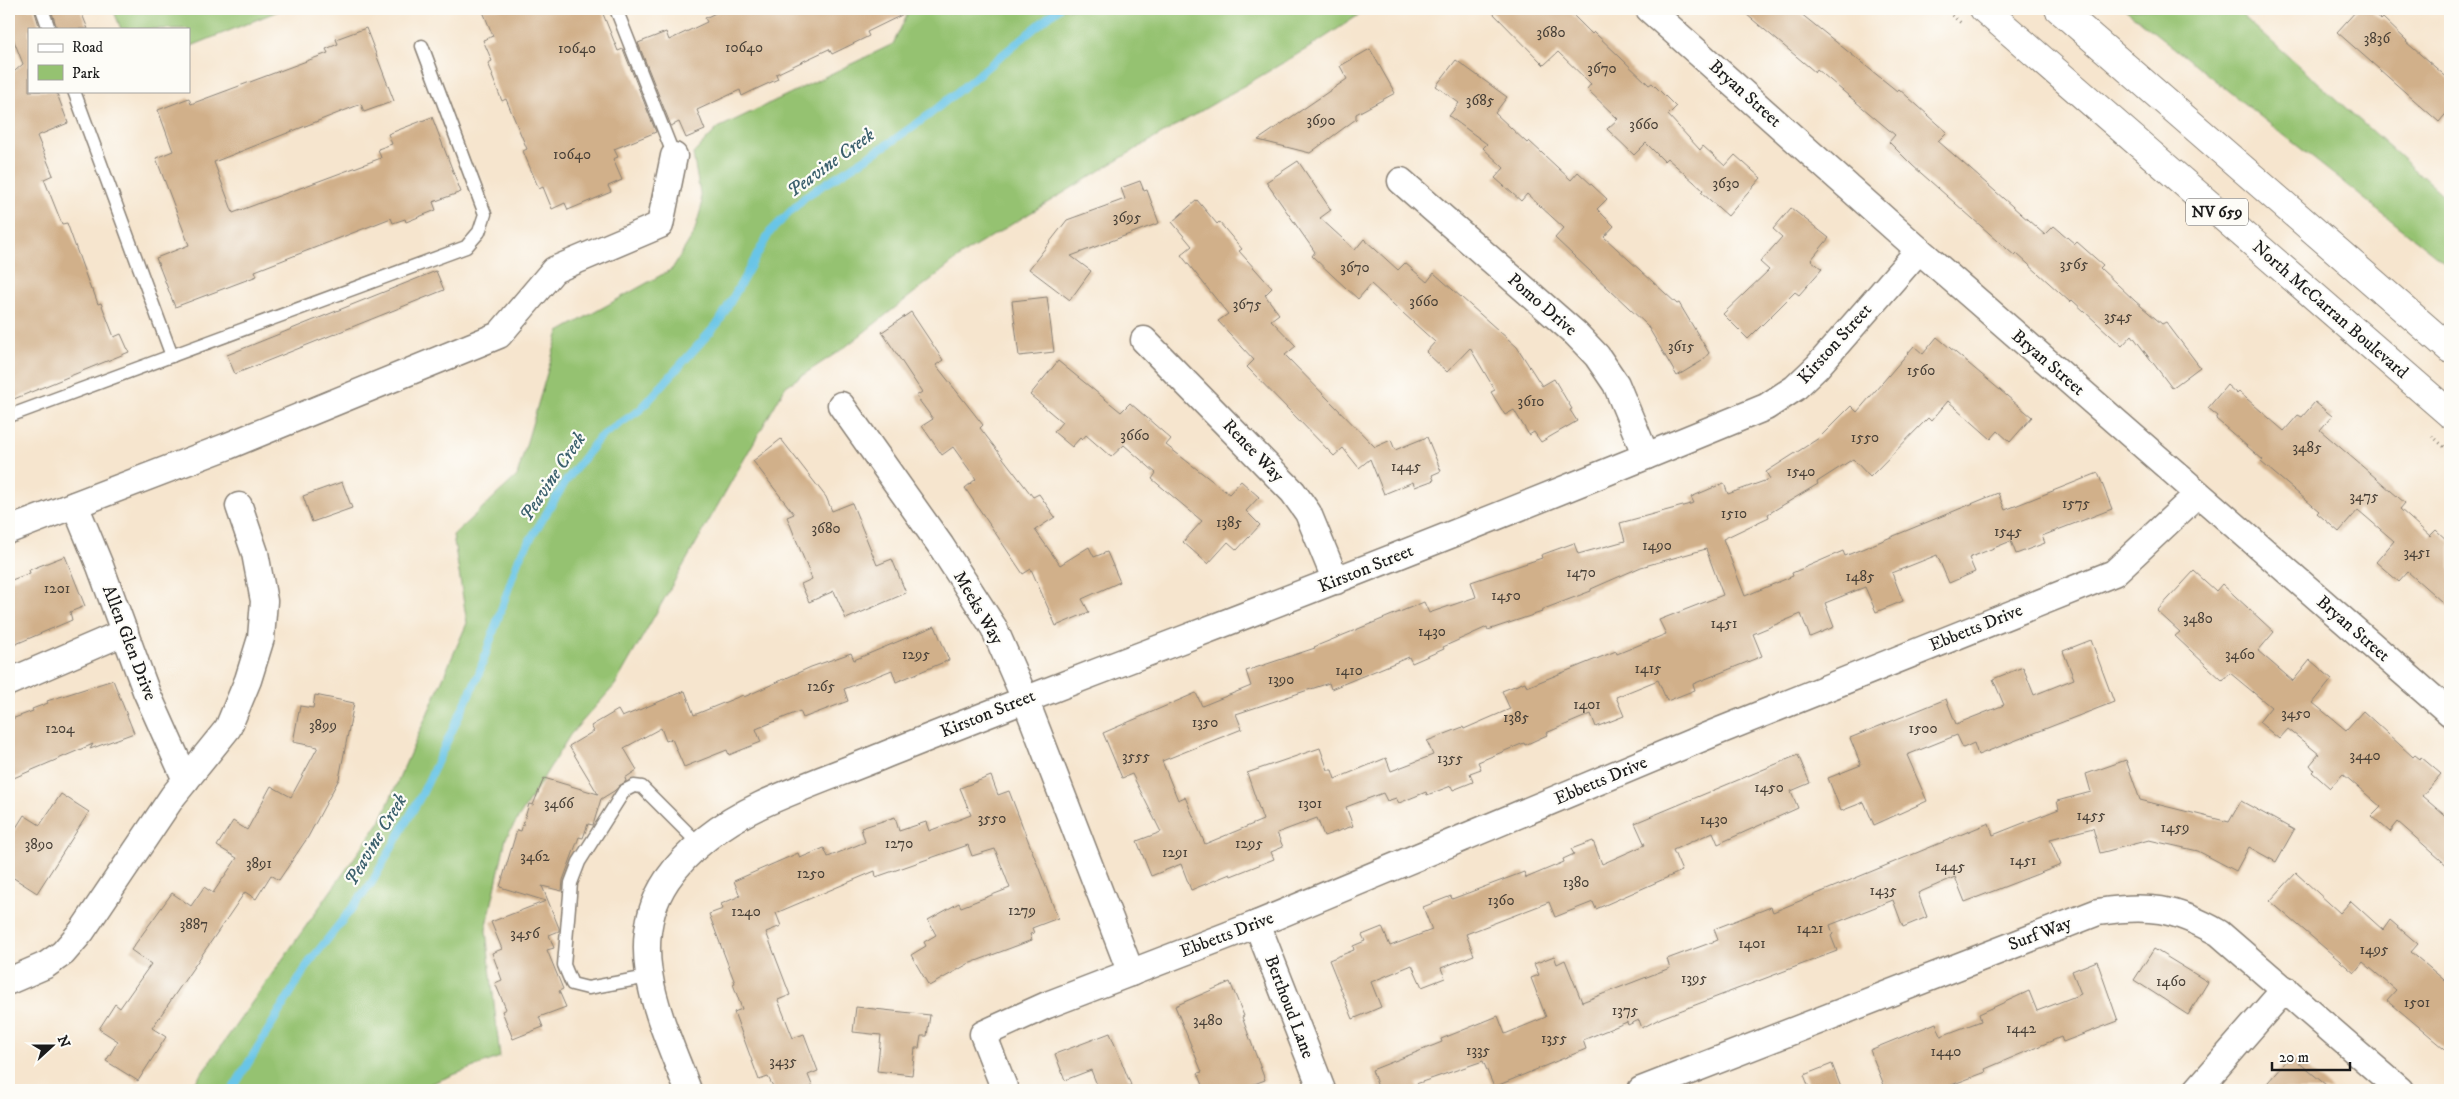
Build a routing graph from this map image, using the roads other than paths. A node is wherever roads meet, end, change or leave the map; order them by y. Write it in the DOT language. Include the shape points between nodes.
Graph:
graph roads {
  1 [pos="42,9"];
  2 [pos="616,9"];
  3 [pos="1649,9"];
  4 [pos="1984,9"];
  5 [pos="2059,9"];
  6 [pos="50,28"];
  7 [pos="422,46"];
  8 [pos="74,92"];
  9 [pos="674,156"];
  10 [pos="1401,181"];
  11 [pos="1919,250"];
  12 [pos="2361,272"];
  13 [pos="2450,328"];
  14 [pos="1144,340"];
  15 [pos="2450,349"];
  16 [pos="172,356"];
  17 [pos="841,405"];
  18 [pos="2450,414"];
  19 [pos="9,416"];
  20 [pos="1646,456"];
  21 [pos="2198,494"];
  22 [pos="75,505"];
  23 [pos="239,506"];
  24 [pos="9,530"];
  25 [pos="1336,581"];
  26 [pos="125,632"];
  27 [pos="9,682"];
  28 [pos="1025,699"];
  29 [pos="2450,713"];
  30 [pos="186,780"];
  31 [pos="699,844"];
  32 [pos="1257,924"];
  33 [pos="1131,972"];
  34 [pos="10,977"];
  35 [pos="648,977"];
  36 [pos="2285,990"];
  37 [pos="688,1090"];
  38 [pos="1005,1090"];
  39 [pos="1322,1090"];
  40 [pos="1642,1090"];
  41 [pos="2197,1090"];
  42 [pos="2400,1090"];
  1 -- 6 [label="lane"];
  2 -- 9 [label="lane"];
  3 -- 11 [label="street, Bryan Street"];
  4 -- 18 [label="main road, North McCarran Boulevard / NV 659"];
  5 -- 12 [label="main road, NV 659"];
  7 -- 16 [label="lane" via="485,214 479,232 466,247"];
  8 -- 16 [label="lane"];
  9 -- 22 [label="street" via="660,225 554,270 499,335"];
  10 -- 20 [label="street, Pomo Drive" via="1597,356 1616,384"];
  11 -- 20 [label="street, Kirston Street" via="1795,388 1766,407"];
  11 -- 21 [label="street, Bryan Street"];
  12 -- 13 [label="main road"];
  12 -- 15 [label="main road, NV 659"];
  14 -- 25 [label="street, Renee Way" via="1293,492 1308,513"];
  16 -- 19 [label="lane"];
  17 -- 28 [label="street, Meeks Way" via="941,546 994,628"];
  20 -- 25 [label="street, Kirston Street"];
  21 -- 29 [label="street, Bryan Street"];
  21 -- 32 [label="street, Ebbetts Drive" via="2114,573 1714,733"];
  22 -- 24 [label="street"];
  22 -- 26 [label="street, Allen Glen Drive"];
  23 -- 30 [label="street" via="255,553 264,601 261,638 228,728"];
  25 -- 28 [label="street, Kirston Street"];
  26 -- 27 [label="street"];
  26 -- 30 [label="street, Allen Glen Drive" via="146,691"];
  28 -- 31 [label="street, Kirston Street" via="759,806"];
  28 -- 33 [label="street, Meeks Way"];
  30 -- 34 [label="street" via="82,931 63,953 46,965"];
  31 -- 35 [label="street, Kirston Street" via="665,882 652,911 646,942"];
  31 -- 35 [label="lane" via="642,788 634,786 624,792 579,862 571,883 564,965 572,984 588,988"];
  32 -- 33 [label="street, Ebbetts Drive"];
  32 -- 39 [label="street, Berthoud Lane"];
  33 -- 38 [label="street, Ebbetts Drive" via="983,1034"];
  35 -- 37 [label="street, Kirston Street" via="654,1003"];
  36 -- 40 [label="street, Surf Way" via="2219,933 2194,919 2162,909 2129,907 2098,912"];
  36 -- 41 [label="street"];
  36 -- 42 [label="street, Surf Way"];
}
